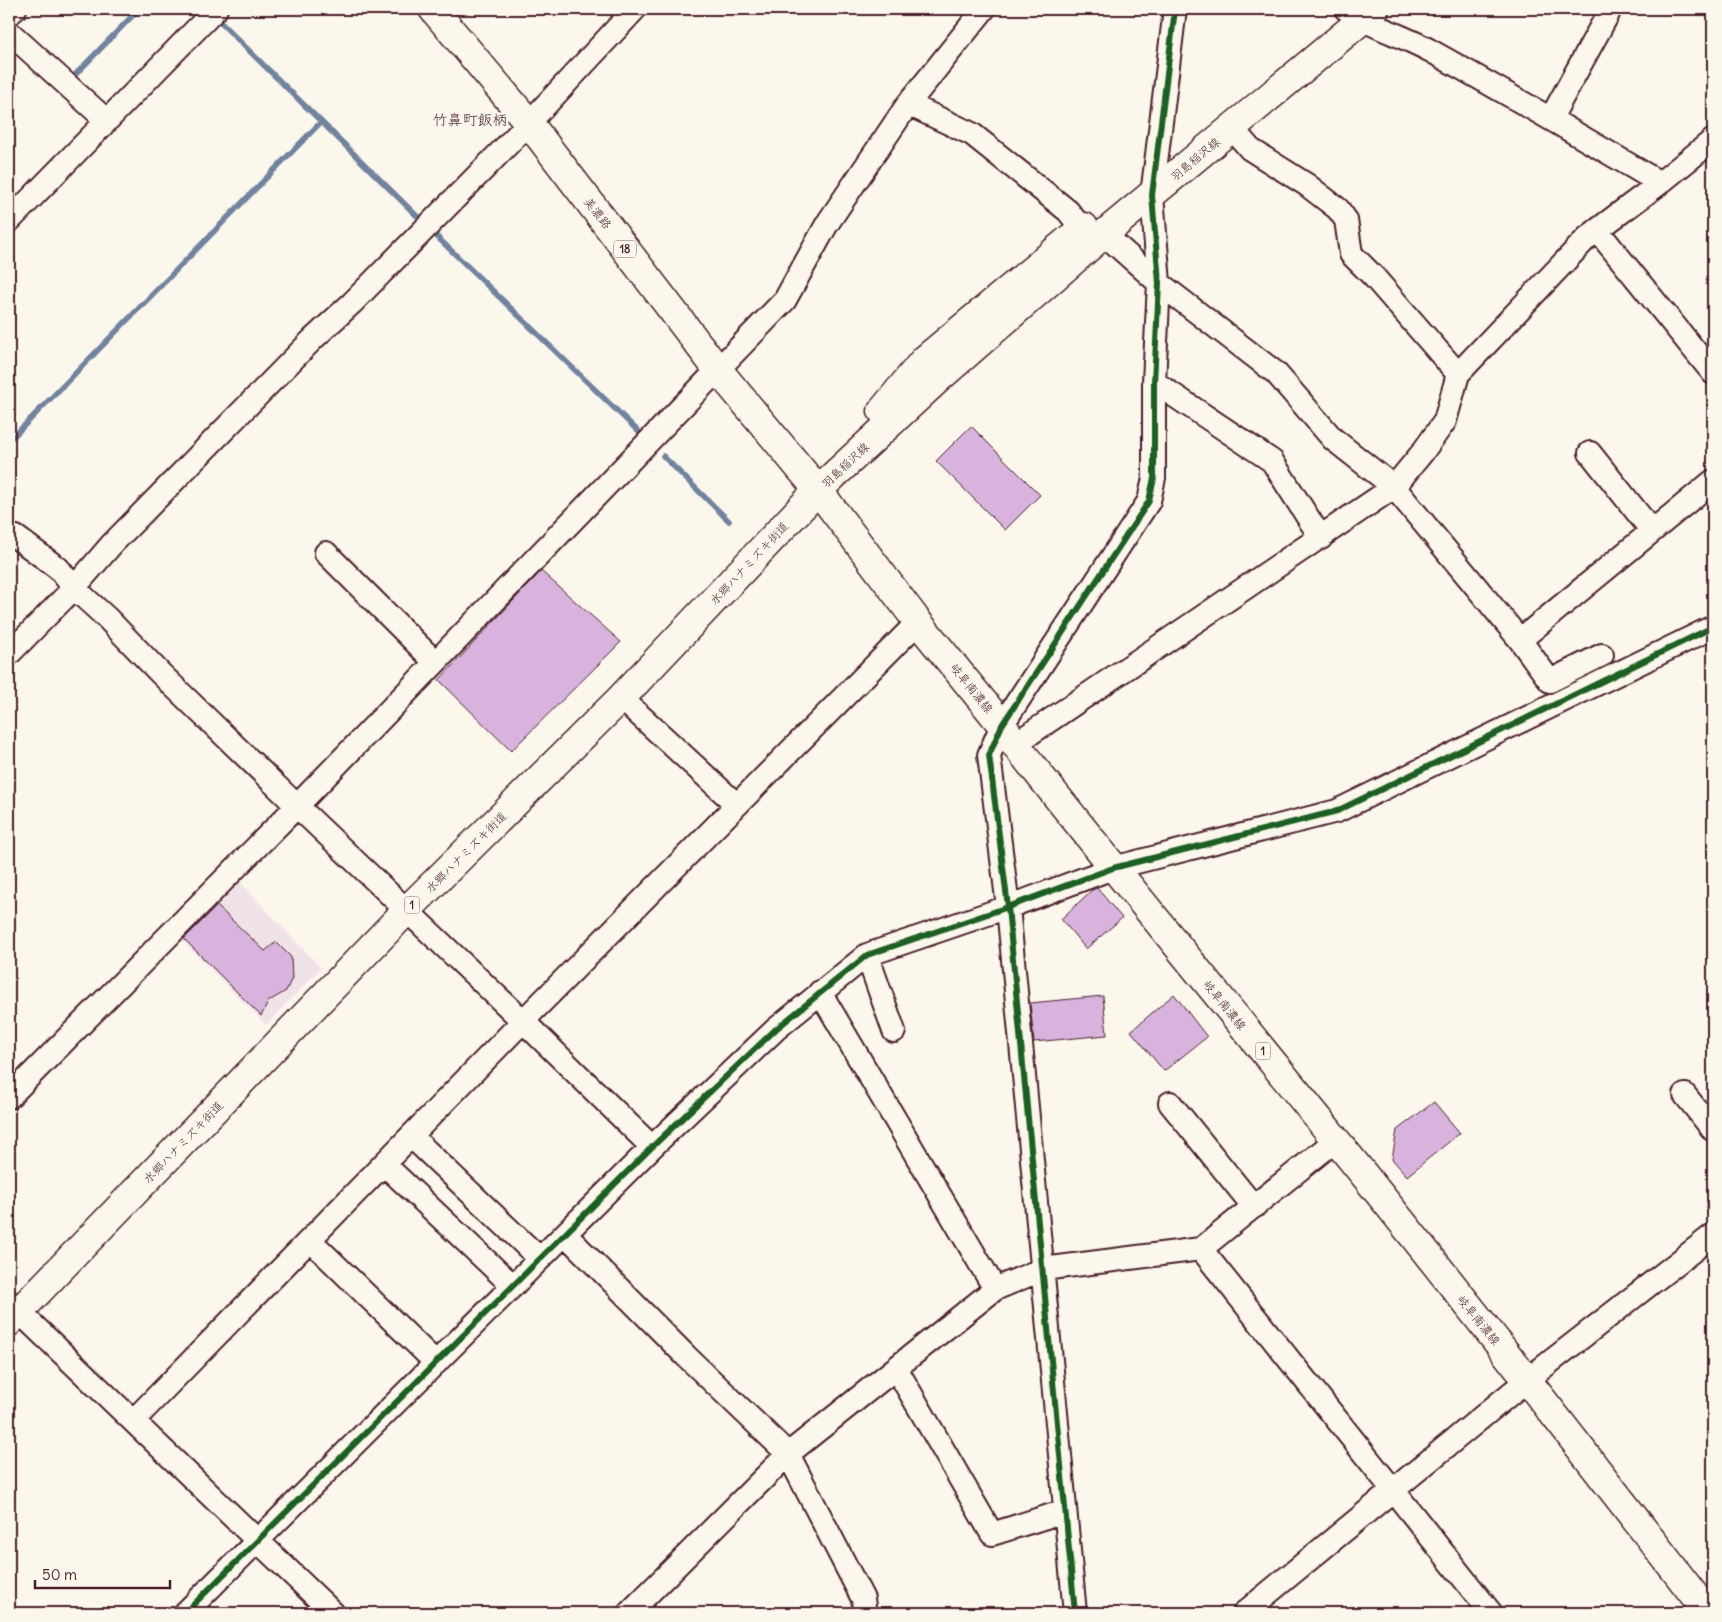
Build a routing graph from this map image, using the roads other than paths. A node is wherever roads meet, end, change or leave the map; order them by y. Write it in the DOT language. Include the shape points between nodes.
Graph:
graph roads {
  1 [pos="15,9"];
  2 [pos="216,9"];
  3 [pos="433,9"];
  4 [pos="635,9"];
  5 [pos="984,9"];
  6 [pos="1175,9"];
  7 [pos="1358,11"];
  8 [pos="1609,11"];
  9 [pos="9,14"];
  10 [pos="9,32"];
  11 [pos="908,104"];
  12 [pos="1551,118"];
  13 [pos="107,121"];
  14 [pos="529,123"];
  15 [pos="1232,128"];
  16 [pos="1713,140"];
  17 [pos="1154,182"];
  18 [pos="1660,183"];
  19 [pos="9,220"];
  20 [pos="1597,230"];
  21 [pos="1093,232"];
  22 [pos="1159,283"];
  23 [pos="718,370"];
  24 [pos="1713,373"];
  25 [pos="1458,374"];
  26 [pos="1154,382"];
  27 [pos="1590,453"];
  28 [pos="1713,481"];
  29 [pos="1394,487"];
  30 [pos="818,490"];
  31 [pos="1652,531"];
  32 [pos="9,535"];
  33 [pos="1321,538"];
  34 [pos="326,553"];
  35 [pos="74,588"];
  36 [pos="918,622"];
  37 [pos="1711,631"];
  38 [pos="1520,640"];
  39 [pos="9,654"];
  40 [pos="1602,655"];
  41 [pos="435,662"];
  42 [pos="621,698"];
  43 [pos="1009,735"];
  44 [pos="737,805"];
  45 [pos="297,806"];
  46 [pos="1113,868"];
  47 [pos="1008,907"];
  48 [pos="407,910"];
  49 [pos="867,955"];
  50 [pos="820,992"];
  51 [pos="523,1021"];
  52 [pos="894,1032"];
  53 [pos="1685,1095"];
  54 [pos="9,1097"];
  55 [pos="1170,1103"];
  56 [pos="1713,1130"];
  57 [pos="412,1136"];
  58 [pos="1336,1140"];
  59 [pos="652,1147"];
  60 [pos="384,1164"];
  61 [pos="1254,1207"];
  62 [pos="565,1234"];
  63 [pos="1713,1235"];
  64 [pos="310,1240"];
  65 [pos="1201,1249"];
  66 [pos="540,1259"];
  67 [pos="1043,1269"];
  68 [pos="513,1286"];
  69 [pos="995,1289"];
  70 [pos="12,1312"];
  71 [pos="436,1363"];
  72 [pos="896,1368"];
  73 [pos="1527,1380"];
  74 [pos="132,1421"];
  75 [pos="788,1454"];
  76 [pos="1393,1490"];
  77 [pos="1065,1511"];
  78 [pos="258,1542"];
  79 [pos="185,1613"];
  80 [pos="333,1613"];
  81 [pos="629,1613"];
  82 [pos="866,1613"];
  83 [pos="1075,1613"];
  84 [pos="1244,1613"];
  85 [pos="1491,1613"];
  86 [pos="1708,1613"];
  1 -- 9 [label="street"];
  2 -- 13 [label="street"];
  3 -- 14 [label="main road, 美濃路 / 18"];
  4 -- 14 [label="street"];
  5 -- 11 [label="street"];
  6 -- 17 [label="street"];
  7 -- 12 [label="street"];
  7 -- 15 [label="main road, 羽島稲沢線"];
  7 -- 17 [label="main road, 羽島稲沢線"];
  8 -- 12 [label="street"];
  10 -- 13 [label="street"];
  11 -- 21 [label="street" via="972,134"];
  11 -- 23 [label="street" via="827,224 785,300"];
  12 -- 18 [label="street"];
  13 -- 19 [label="street"];
  14 -- 23 [label="main road, 美濃路 / 18"];
  14 -- 35 [label="street" via="112,544"];
  15 -- 17 [label="main road, 羽島稲沢線"];
  15 -- 25 [label="street" via="1250,149 1338,209 1346,220 1351,254"];
  16 -- 18 [label="street"];
  17 -- 21 [label="main road, 羽島稲沢線"];
  17 -- 22 [label="street"];
  18 -- 20 [label="street"];
  20 -- 24 [label="street"];
  20 -- 25 [label="street"];
  21 -- 22 [label="street"];
  21 -- 30 [label="main road, 羽島稲沢線"];
  22 -- 26 [label="street"];
  22 -- 29 [label="street" via="1276,373 1333,440"];
  23 -- 30 [label="main road, 美濃路 / 18"];
  23 -- 41 [label="street"];
  25 -- 29 [label="street" via="1445,420"];
  26 -- 33 [label="street" via="1272,461"];
  26 -- 43 [label="street" via="1154,478 1149,501"];
  27 -- 31 [label="street"];
  28 -- 31 [label="street"];
  29 -- 33 [label="street"];
  29 -- 38 [label="street"];
  30 -- 36 [label="main road, 岐阜南濃線 / 1"];
  30 -- 42 [label="main road, 水郷ハナミズキ街道 / 1"];
  31 -- 38 [label="street"];
  32 -- 35 [label="street" via="59,569"];
  33 -- 43 [label="street"];
  34 -- 41 [label="street"];
  35 -- 39 [label="street"];
  35 -- 45 [label="street"];
  36 -- 43 [label="main road, 岐阜南濃線 / 1"];
  36 -- 44 [label="street"];
  37 -- 46 [label="street" via="1337,810"];
  38 -- 40 [label="street" via="1550,681"];
  41 -- 45 [label="street"];
  42 -- 44 [label="street"];
  42 -- 48 [label="main road, 水郷ハナミズキ街道 / 1"];
  43 -- 46 [label="main road, 岐阜南濃線 / 1"];
  43 -- 47 [label="street" via="989,755"];
  44 -- 51 [label="street"];
  45 -- 48 [label="street"];
  45 -- 54 [label="street"];
  46 -- 47 [label="street"];
  46 -- 58 [label="main road, 岐阜南濃線 / 1"];
  47 -- 49 [label="street"];
  47 -- 67 [label="street"];
  48 -- 51 [label="street"];
  48 -- 70 [label="main road, 水郷ハナミズキ街道 / 1"];
  49 -- 50 [label="street"];
  49 -- 52 [label="street"];
  50 -- 59 [label="street" via="776,1028"];
  50 -- 69 [label="street"];
  51 -- 57 [label="street"];
  51 -- 59 [label="street"];
  53 -- 56 [label="street"];
  55 -- 61 [label="street"];
  57 -- 60 [label="street"];
  57 -- 66 [label="street"];
  58 -- 61 [label="street"];
  58 -- 73 [label="main road, 岐阜南濃線 / 1"];
  59 -- 62 [label="street"];
  60 -- 64 [label="street"];
  60 -- 68 [label="street"];
  61 -- 65 [label="street"];
  62 -- 66 [label="street"];
  62 -- 75 [label="street"];
  63 -- 73 [label="street"];
  64 -- 71 [label="street"];
  64 -- 74 [label="street"];
  65 -- 67 [label="street"];
  65 -- 76 [label="street"];
  66 -- 68 [label="street"];
  67 -- 69 [label="street"];
  67 -- 77 [label="street"];
  68 -- 71 [label="street"];
  69 -- 72 [label="street"];
  70 -- 74 [label="street"];
  71 -- 78 [label="street"];
  72 -- 75 [label="street"];
  72 -- 77 [label="street" via="992,1534"];
  73 -- 76 [label="street"];
  73 -- 86 [label="main road, 岐阜南濃線 / 1"];
  74 -- 78 [label="street"];
  75 -- 81 [label="street"];
  75 -- 82 [label="street" via="863,1599"];
  76 -- 84 [label="street"];
  76 -- 85 [label="street"];
  77 -- 83 [label="street"];
  78 -- 79 [label="street"];
  78 -- 80 [label="street"];
}
